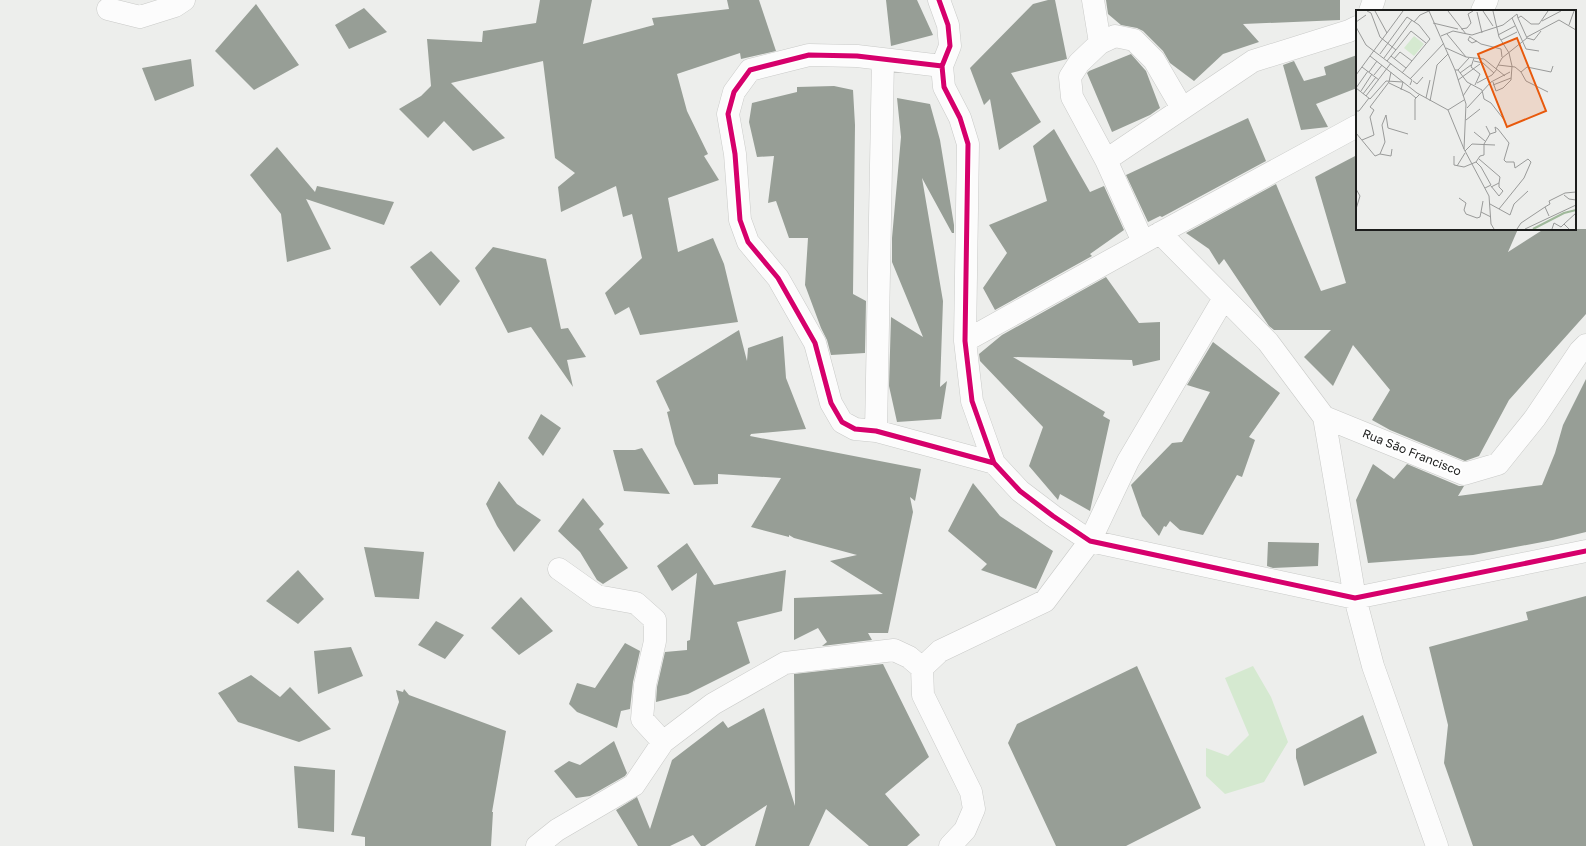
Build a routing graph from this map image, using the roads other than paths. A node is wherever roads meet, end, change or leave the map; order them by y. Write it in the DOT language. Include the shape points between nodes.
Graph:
graph roads {
  1 [pos="184,0"];
  2 [pos="939,0"];
  3 [pos="1093,0"];
  4 [pos="1374,0"];
  5 [pos="1487,0"];
  6 [pos="108,9"];
  7 [pos="1370,10"];
  8 [pos="1482,10"];
  9 [pos="1356,28"];
  10 [pos="1100,43"];
  11 [pos="883,59"];
  12 [pos="942,66"];
  13 [pos="1182,108"];
  14 [pos="1356,127"];
  15 [pos="1106,160"];
  16 [pos="1151,237"];
  17 [pos="1224,298"];
  18 [pos="965,341"];
  19 [pos="1586,345"];
  20 [pos="1324,417"];
  21 [pos="876,431"];
  22 [pos="994,463"];
  23 [pos="1090,541"];
  24 [pos="1586,551"];
  25 [pos="560,570"];
  26 [pos="1356,598"];
  27 [pos="922,668"];
  28 [pos="663,742"];
  29 [pos="537,846"];
  30 [pos="950,846"];
  31 [pos="1437,846"];
  1 -- 6 [label="street" via="175,6 140,17"];
  2 -- 12 [label="street" via="948,25 950,46"];
  3 -- 10 [label="street"];
  4 -- 7 [label="street"];
  5 -- 8 [label="street"];
  9 -- 13 [label="street" via="1349,32 1253,61"];
  10 -- 13 [label="street" via="1115,36 1134,40 1154,60"];
  10 -- 15 [label="street" via="1079,63 1070,77 1072,97"];
  11 -- 12 [label="street"];
  11 -- 21 [label="street"];
  11 -- 21 [label="street" via="809,55 750,70 734,92 728,114 735,154 740,220 748,242 778,278 815,343 831,403 842,422 855,429"];
  12 -- 18 [label="street" via="944,86 960,118 968,144"];
  13 -- 15 [label="street"];
  14 -- 16 [label="street"];
  15 -- 16 [label="street"];
  16 -- 17 [label="street"];
  16 -- 18 [label="street"];
  17 -- 20 [label="street" via="1268,342"];
  17 -- 23 [label="street" via="1128,461"];
  18 -- 22 [label="street" via="972,401"];
  19 -- 20 [label="street, Rua São Francisco" via="1535,418 1498,464 1476,471 1464,474"];
  20 -- 26 [label="street"];
  21 -- 22 [label="street"];
  22 -- 23 [label="street" via="1020,491"];
  23 -- 26 [label="street"];
  23 -- 27 [label="street" via="1045,601 940,651"];
  24 -- 26 [label="street"];
  25 -- 28 [label="street" via="597,596 636,603 655,620 655,641 645,685 642,719"];
  26 -- 31 [label="street" via="1373,666"];
  27 -- 28 [label="street" via="909,657 894,650 785,663 713,704"];
  27 -- 30 [label="street" via="923,696 971,792 974,809 965,830"];
  28 -- 29 [label="street" via="634,785 557,830"];
}
